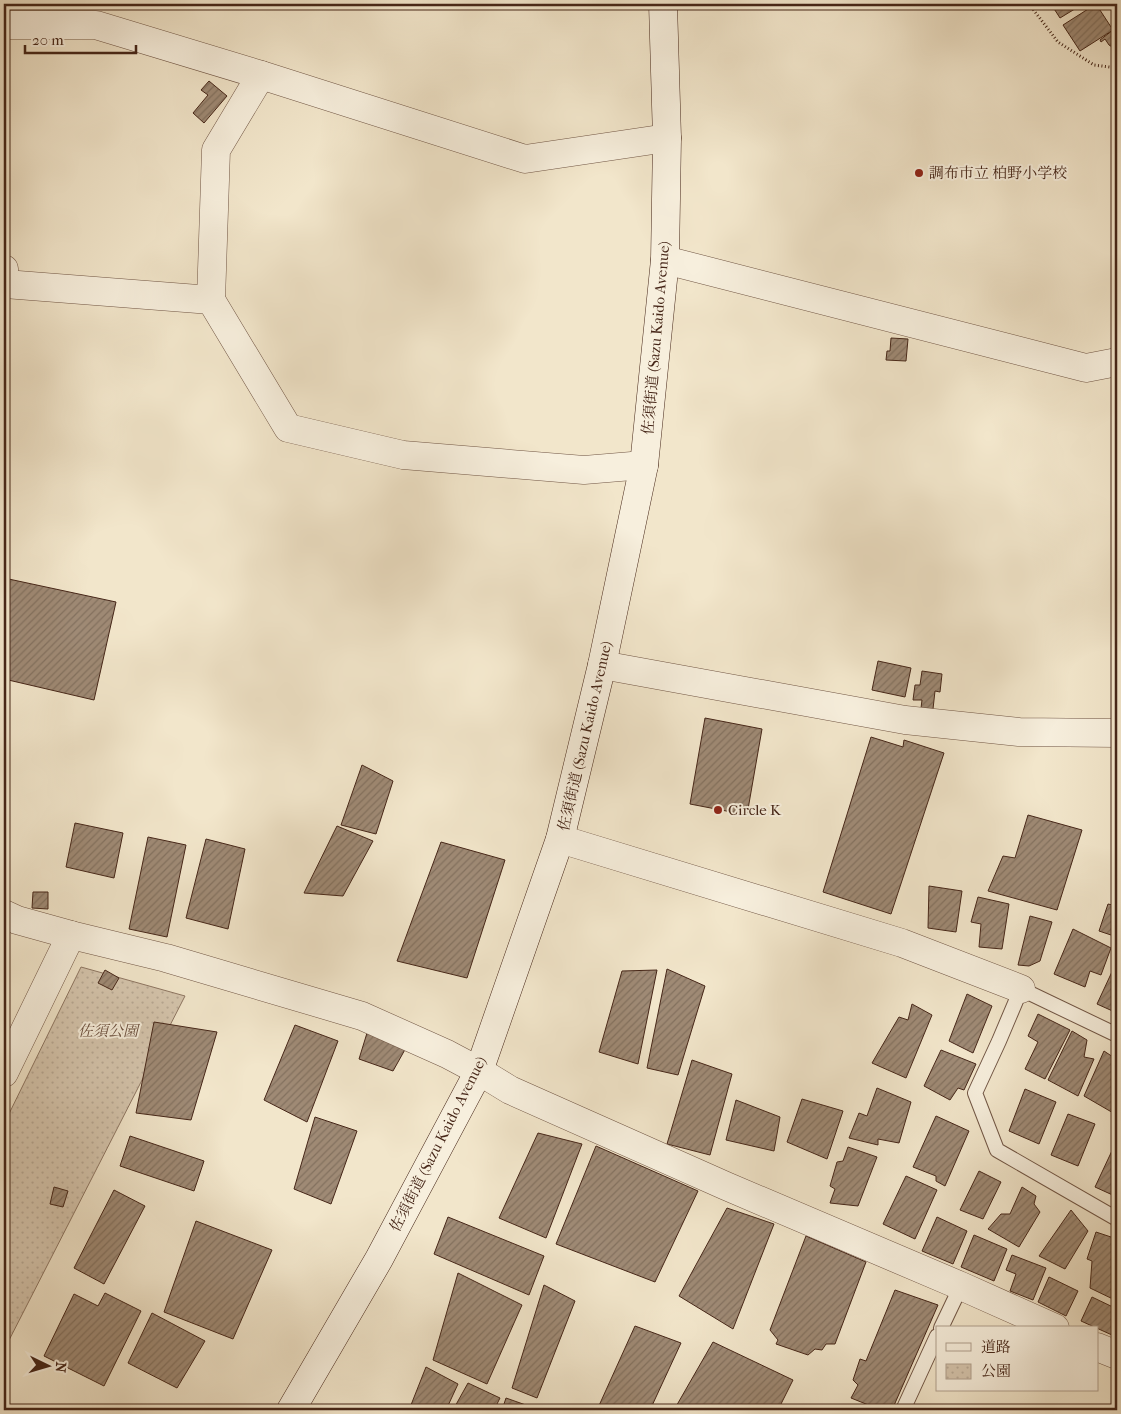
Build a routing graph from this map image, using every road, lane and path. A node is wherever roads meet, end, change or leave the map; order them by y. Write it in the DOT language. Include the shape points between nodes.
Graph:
graph roads {
  1 [pos="663,4"];
  2 [pos="1028,4"];
  3 [pos="4,25"];
  4 [pos="1117,68"];
  5 [pos="261,75"];
  6 [pos="667,138"];
  7 [pos="666,260"];
  8 [pos="4,279"];
  9 [pos="211,300"];
  10 [pos="1117,362"];
  11 [pos="644,465"];
  12 [pos="602,665"];
  13 [pos="1117,733"];
  14 [pos="560,839"];
  15 [pos="4,914"];
  16 [pos="70,935"];
  17 [pos="1021,989"];
  18 [pos="1117,1035"];
  19 [pos="479,1070"];
  20 [pos="4,1073"];
  21 [pos="1117,1219"];
  22 [pos="961,1286"];
  23 [pos="942,1326"];
  24 [pos="1051,1326"];
  25 [pos="936,1338"];
  26 [pos="1098,1346"];
  27 [pos="1117,1355"];
  28 [pos="291,1410"];
  29 [pos="903,1410"];
  1 -- 6 [label="street, 佐須街道 (Sazu Kaido Avenue)"];
  2 -- 4 [label="path" via="1058,42 1094,65"];
  3 -- 5 [label="street" via="96,25"];
  5 -- 6 [label="street" via="525,159"];
  5 -- 9 [label="street" via="216,150"];
  6 -- 7 [label="street, 佐須街道 (Sazu Kaido Avenue)"];
  7 -- 10 [label="street" via="1086,368"];
  7 -- 11 [label="street, 佐須街道 (Sazu Kaido Avenue)"];
  8 -- 9 [label="street"];
  9 -- 11 [label="street" via="288,428 403,456 584,470"];
  11 -- 12 [label="street, 佐須街道 (Sazu Kaido Avenue)"];
  12 -- 13 [label="street" via="905,720 1019,732"];
  12 -- 14 [label="street, 佐須街道 (Sazu Kaido Avenue)"];
  14 -- 17 [label="street" via="902,943"];
  14 -- 19 [label="street, 佐須街道 (Sazu Kaido Avenue)"];
  15 -- 16 [label="street"];
  16 -- 19 [label="street" via="166,958 362,1016"];
  16 -- 20 [label="street"];
  17 -- 18 [label="lane"];
  17 -- 21 [label="lane" via="975,1093 997,1150"];
  19 -- 22 [label="street" via="510,1090"];
  19 -- 28 [label="street, 佐須街道 (Sazu Kaido Avenue)" via="379,1259"];
  22 -- 23 [label="lane"];
  22 -- 24 [label="street"];
  25 -- 29 [label="lane"];
  26 -- 27 [label="street"];
}
